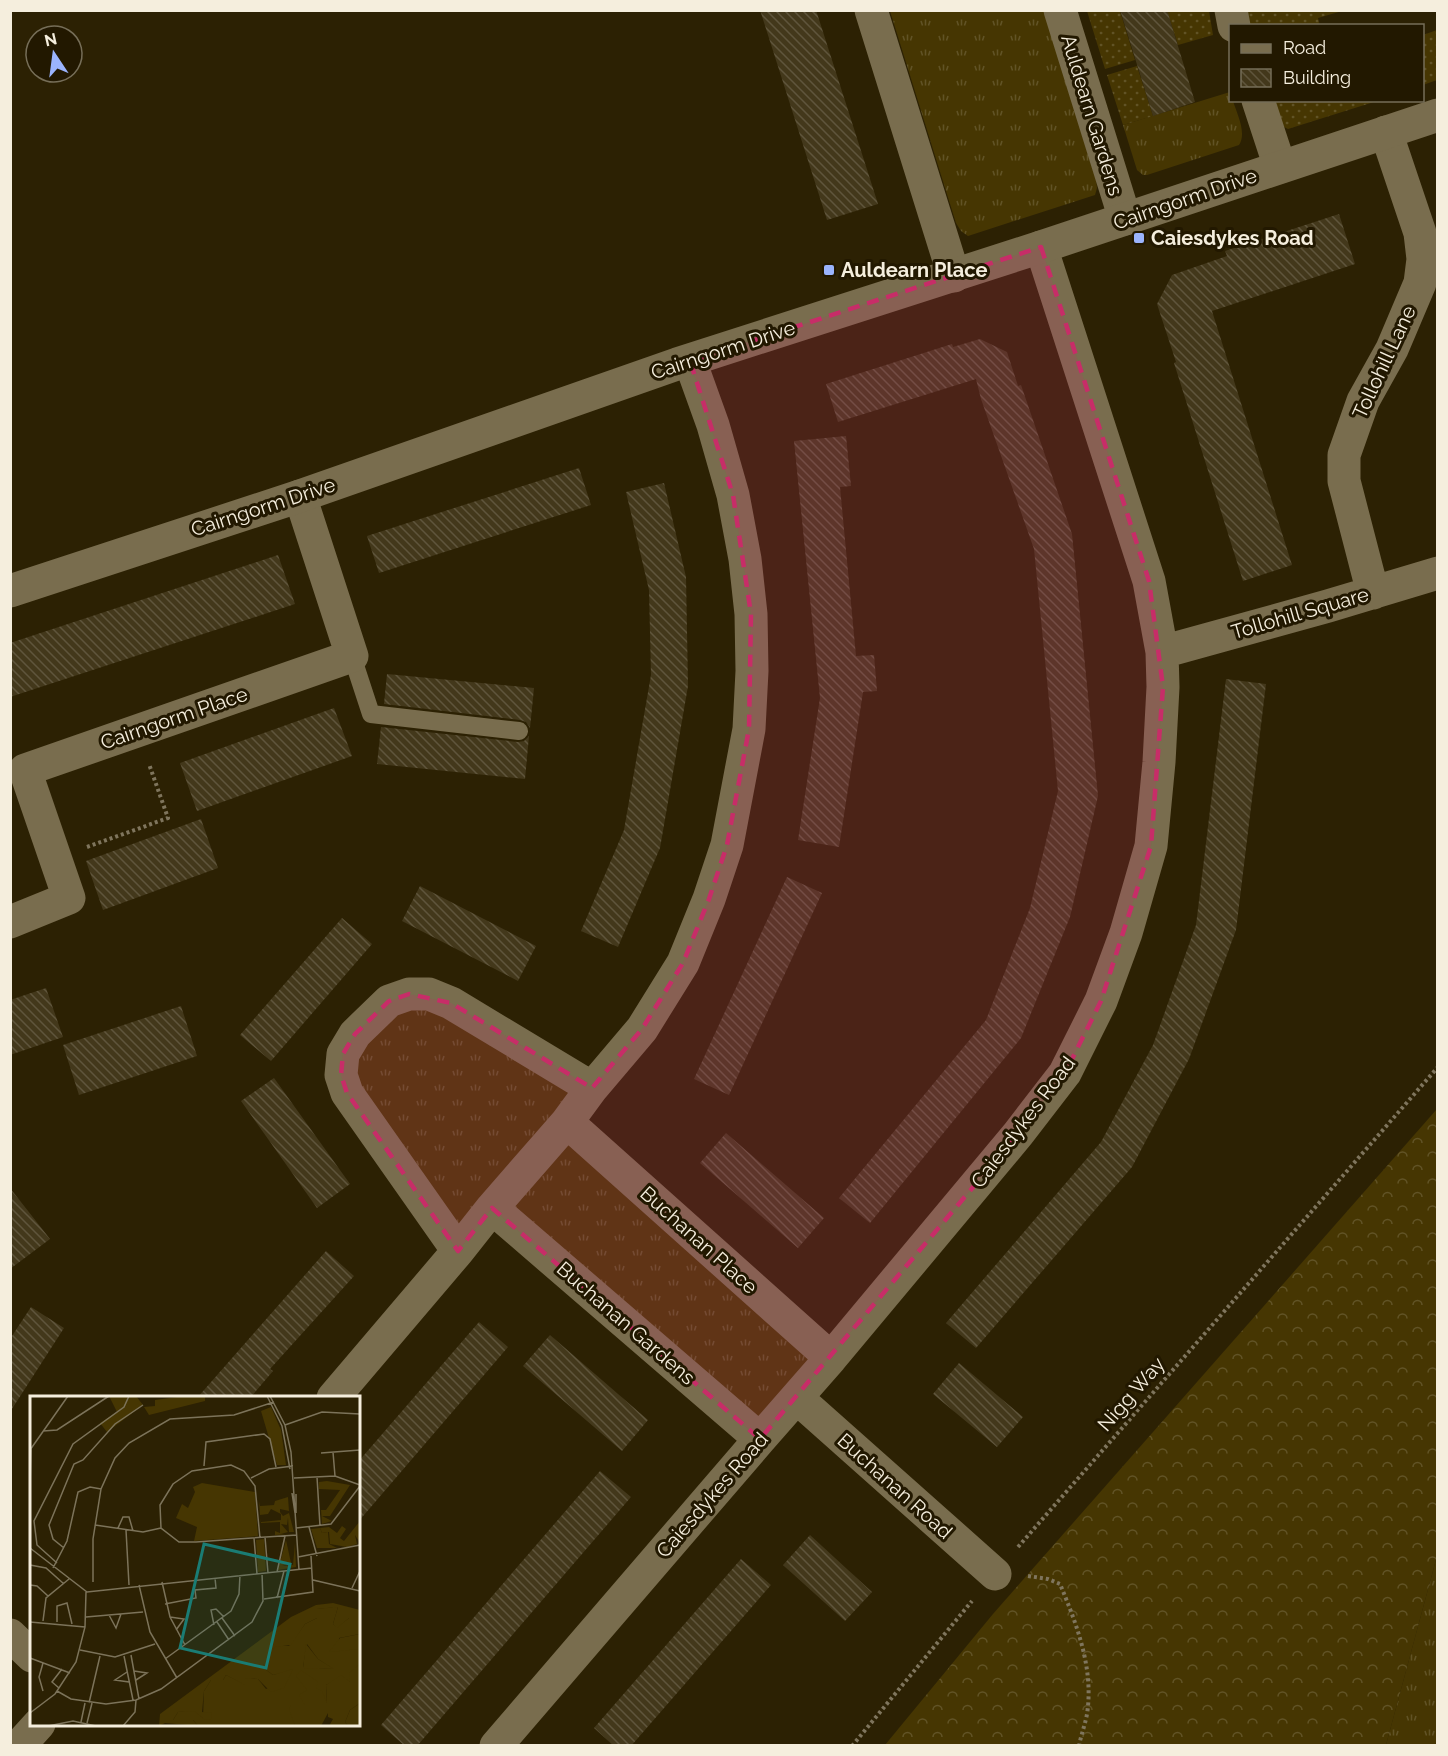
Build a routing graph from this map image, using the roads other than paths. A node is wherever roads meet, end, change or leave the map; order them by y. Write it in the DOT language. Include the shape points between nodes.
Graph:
graph roads {
  1 [pos="871,10"];
  2 [pos="1060,10"];
  3 [pos="1259,102"];
  4 [pos="1437,115"];
  5 [pos="1386,132"];
  6 [pos="1280,167"];
  7 [pos="1125,219"];
  8 [pos="1041,248"];
  9 [pos="954,276"];
  10 [pos="690,361"];
  11 [pos="300,496"];
  12 [pos="1437,573"];
  13 [pos="10,591"];
  14 [pos="1373,593"];
  15 [pos="1162,652"];
  16 [pos="352,656"];
  17 [pos="519,731"];
  18 [pos="10,922"];
  19 [pos="592,1088"];
  20 [pos="567,1122"];
  21 [pos="492,1208"];
  22 [pos="458,1251"];
  23 [pos="831,1358"];
  24 [pos="335,1396"];
  25 [pos="796,1398"];
  26 [pos="760,1439"];
  27 [pos="995,1574"];
  28 [pos="10,1635"];
  29 [pos="30,1654"];
  30 [pos="38,1726"];
  31 [pos="19,1746"];
  32 [pos="496,1746"];
  1 -- 9 [label="street"];
  2 -- 7 [label="street, Auldearn Gardens"];
  3 -- 6 [label="street"];
  4 -- 5 [label="street, Cairngorm Drive"];
  5 -- 6 [label="street, Cairngorm Drive"];
  5 -- 14 [label="street, Tollohill Lane" via="1420,233 1423,259 1420,283 1392,350 1363,401 1344,455 1344,481"];
  6 -- 7 [label="street, Cairngorm Drive"];
  7 -- 8 [label="street, Cairngorm Drive"];
  8 -- 9 [label="street, Cairngorm Drive"];
  8 -- 15 [label="street, Caiesdykes Road" via="1149,581"];
  9 -- 10 [label="street, Cairngorm Drive"];
  10 -- 11 [label="street, Cairngorm Drive"];
  10 -- 19 [label="street" via="733,495 745,559 751,614 749,729 727,845 683,963 642,1029"];
  11 -- 13 [label="street, Cairngorm Drive"];
  11 -- 16 [label="street"];
  12 -- 14 [label="street, Tollohill Square"];
  14 -- 15 [label="street, Tollohill Square"];
  15 -- 23 [label="street, Caiesdykes Road" via="1151,846 1101,1001 1065,1072"];
  16 -- 17 [label="lane" via="371,714"];
  16 -- 18 [label="street, Cairngorm Place" via="25,770 69,898"];
  19 -- 20 [label="street"];
  19 -- 22 [label="street" via="451,1002 429,994 409,994 389,1001 355,1034 343,1054 341,1075 347,1093"];
  20 -- 21 [label="street"];
  20 -- 23 [label="street, Buchanan Place"];
  21 -- 22 [label="street"];
  21 -- 26 [label="street, Buchanan Gardens"];
  22 -- 24 [label="street"];
  23 -- 25 [label="street, Caiesdykes Road"];
  25 -- 26 [label="street, Caiesdykes Road"];
  25 -- 27 [label="street, Buchanan Road"];
  26 -- 32 [label="street, Caiesdykes Road"];
  28 -- 29 [label="street"];
  30 -- 31 [label="street"];
}
